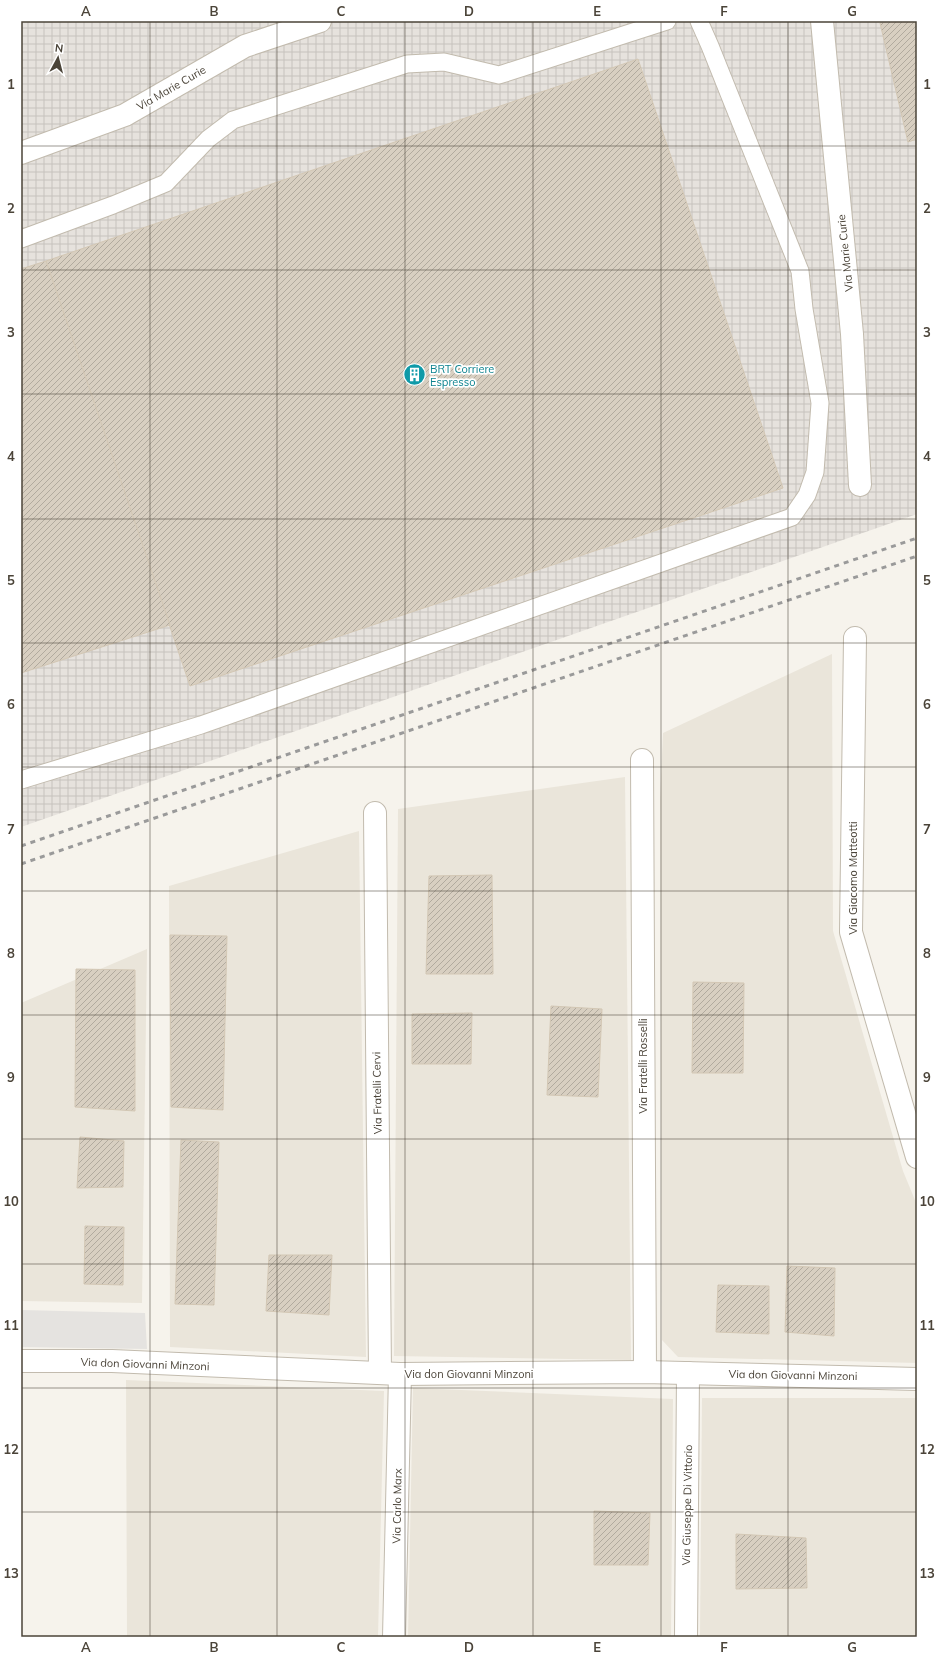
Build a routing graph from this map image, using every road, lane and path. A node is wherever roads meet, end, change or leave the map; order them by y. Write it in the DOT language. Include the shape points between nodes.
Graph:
graph roads {
  1 [pos="320,21"];
  2 [pos="667,21"];
  3 [pos="699,21"];
  4 [pos="822,21"];
  5 [pos="21,153"];
  6 [pos="21,239"];
  7 [pos="860,485"];
  8 [pos="855,638"];
  9 [pos="642,760"];
  10 [pos="21,780"];
  11 [pos="375,813"];
  12 [pos="917,1157"];
  13 [pos="21,1360"];
  14 [pos="645,1372"];
  15 [pos="688,1373"];
  16 [pos="390,1374"];
  17 [pos="917,1378"];
  18 [pos="394,1637"];
  19 [pos="686,1637"];
  1 -- 5 [label="street, Via Marie Curie" via="245,46 124,115"];
  2 -- 6 [label="lane" via="499,75 444,62 407,64 233,120 208,139 166,183"];
  3 -- 10 [label="lane" via="800,271 820,403 815,472 807,495 792,517 201,725"];
  4 -- 7 [label="street, Via Marie Curie" via="852,334"];
  8 -- 12 [label="street, Via Giacomo Matteotti" via="851,932"];
  9 -- 14 [label="street, Via Fratelli Rosselli"];
  11 -- 16 [label="street, Via Fratelli Cervi"];
  13 -- 16 [label="street, Via don Giovanni Minzoni" via="112,1361"];
  14 -- 15 [label="street, Via don Giovanni Minzoni"];
  14 -- 16 [label="street, Via don Giovanni Minzoni"];
  15 -- 17 [label="street, Via don Giovanni Minzoni"];
  15 -- 19 [label="street, Via Giuseppe Di Vittorio"];
  16 -- 18 [label="street, Via Carlo Marx"];
}
